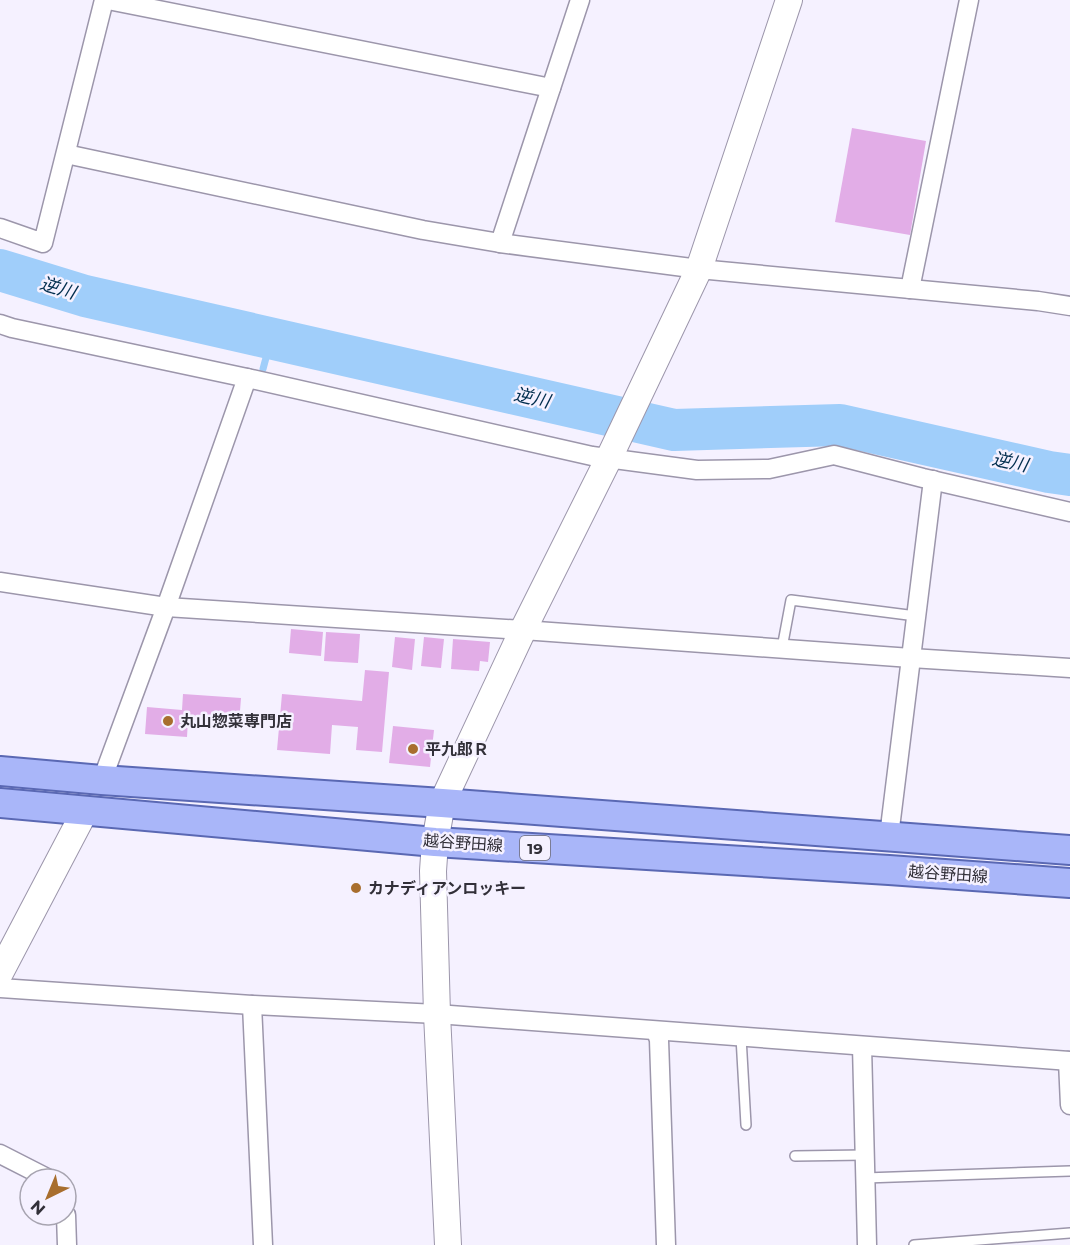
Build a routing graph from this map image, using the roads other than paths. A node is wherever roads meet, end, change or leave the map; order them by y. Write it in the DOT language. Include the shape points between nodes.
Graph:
graph roads {
  1 [pos="106,0"];
  2 [pos="580,0"];
  3 [pos="789,0"];
  4 [pos="969,0"];
  5 [pos="551,88"];
  6 [pos="66,154"];
  7 [pos="0,228"];
  8 [pos="501,243"];
  9 [pos="699,269"];
  10 [pos="910,289"];
  11 [pos="1070,306"];
  12 [pos="0,324"];
  13 [pos="247,378"];
  14 [pos="613,450"];
  15 [pos="933,480"];
  16 [pos="1070,512"];
  17 [pos="0,582"];
  18 [pos="166,607"];
  19 [pos="916,616"];
  20 [pos="523,630"];
  21 [pos="782,648"];
  22 [pos="911,658"];
  23 [pos="1070,668"];
  24 [pos="0,771"];
  25 [pos="102,780"];
  26 [pos="0,803"];
  27 [pos="442,803"];
  28 [pos="85,811"];
  29 [pos="889,836"];
  30 [pos="435,842"];
  31 [pos="1070,850"];
  32 [pos="1070,883"];
  33 [pos="0,973"];
  34 [pos="0,988"];
  35 [pos="252,1005"];
  36 [pos="438,1014"];
  37 [pos="657,1031"];
  38 [pos="741,1037"];
  39 [pos="862,1046"];
  40 [pos="1069,1061"];
  41 [pos="1070,1105"];
  42 [pos="746,1125"];
  43 [pos="0,1154"];
  44 [pos="865,1155"];
  45 [pos="795,1156"];
  46 [pos="25,1167"];
  47 [pos="1070,1171"];
  48 [pos="865,1178"];
  49 [pos="67,1227"];
  50 [pos="1070,1233"];
  51 [pos="68,1245"];
  52 [pos="263,1245"];
  53 [pos="448,1245"];
  54 [pos="666,1245"];
  55 [pos="867,1245"];
  56 [pos="915,1245"];
  1 -- 5 [label="street"];
  1 -- 6 [label="street"];
  2 -- 5 [label="street"];
  3 -- 9 [label="street"];
  4 -- 10 [label="street"];
  5 -- 8 [label="street"];
  6 -- 7 [label="street" via="43,243"];
  6 -- 8 [label="street"];
  8 -- 9 [label="street"];
  9 -- 10 [label="street"];
  9 -- 14 [label="street"];
  10 -- 11 [label="street"];
  12 -- 13 [label="street"];
  13 -- 14 [label="street" via="592,456"];
  13 -- 18 [label="street"];
  14 -- 15 [label="street" via="697,470 769,470 834,455"];
  14 -- 20 [label="street"];
  15 -- 16 [label="street"];
  15 -- 19 [label="street"];
  17 -- 18 [label="street"];
  18 -- 20 [label="street"];
  18 -- 25 [label="street"];
  19 -- 21 [label="lane" via="791,600"];
  19 -- 22 [label="street"];
  20 -- 21 [label="street"];
  20 -- 27 [label="street"];
  21 -- 22 [label="street"];
  22 -- 23 [label="street"];
  22 -- 29 [label="street"];
  24 -- 25 [label="main road, 越谷野田線"];
  25 -- 27 [label="main road, 越谷野田線"];
  26 -- 28 [label="main road, 越谷野田線 / 19"];
  27 -- 29 [label="main road, 越谷野田線"];
  27 -- 30 [label="street"];
  28 -- 30 [label="main road, 越谷野田線 / 19"];
  28 -- 33 [label="street"];
  29 -- 31 [label="main road, 越谷野田線"];
  30 -- 32 [label="main road, 越谷野田線 / 19"];
  30 -- 36 [label="street"];
  34 -- 35 [label="street"];
  35 -- 36 [label="street"];
  35 -- 52 [label="street"];
  36 -- 37 [label="street"];
  36 -- 53 [label="street"];
  37 -- 38 [label="street"];
  37 -- 54 [label="street"];
  38 -- 39 [label="street"];
  38 -- 42 [label="lane"];
  39 -- 40 [label="street"];
  39 -- 44 [label="street"];
  40 -- 41 [label="street"];
  43 -- 46 [label="street"];
  44 -- 45 [label="lane"];
  44 -- 48 [label="street"];
  47 -- 48 [label="lane"];
  48 -- 55 [label="street"];
  49 -- 51 [label="street"];
  50 -- 56 [label="lane"];
}
